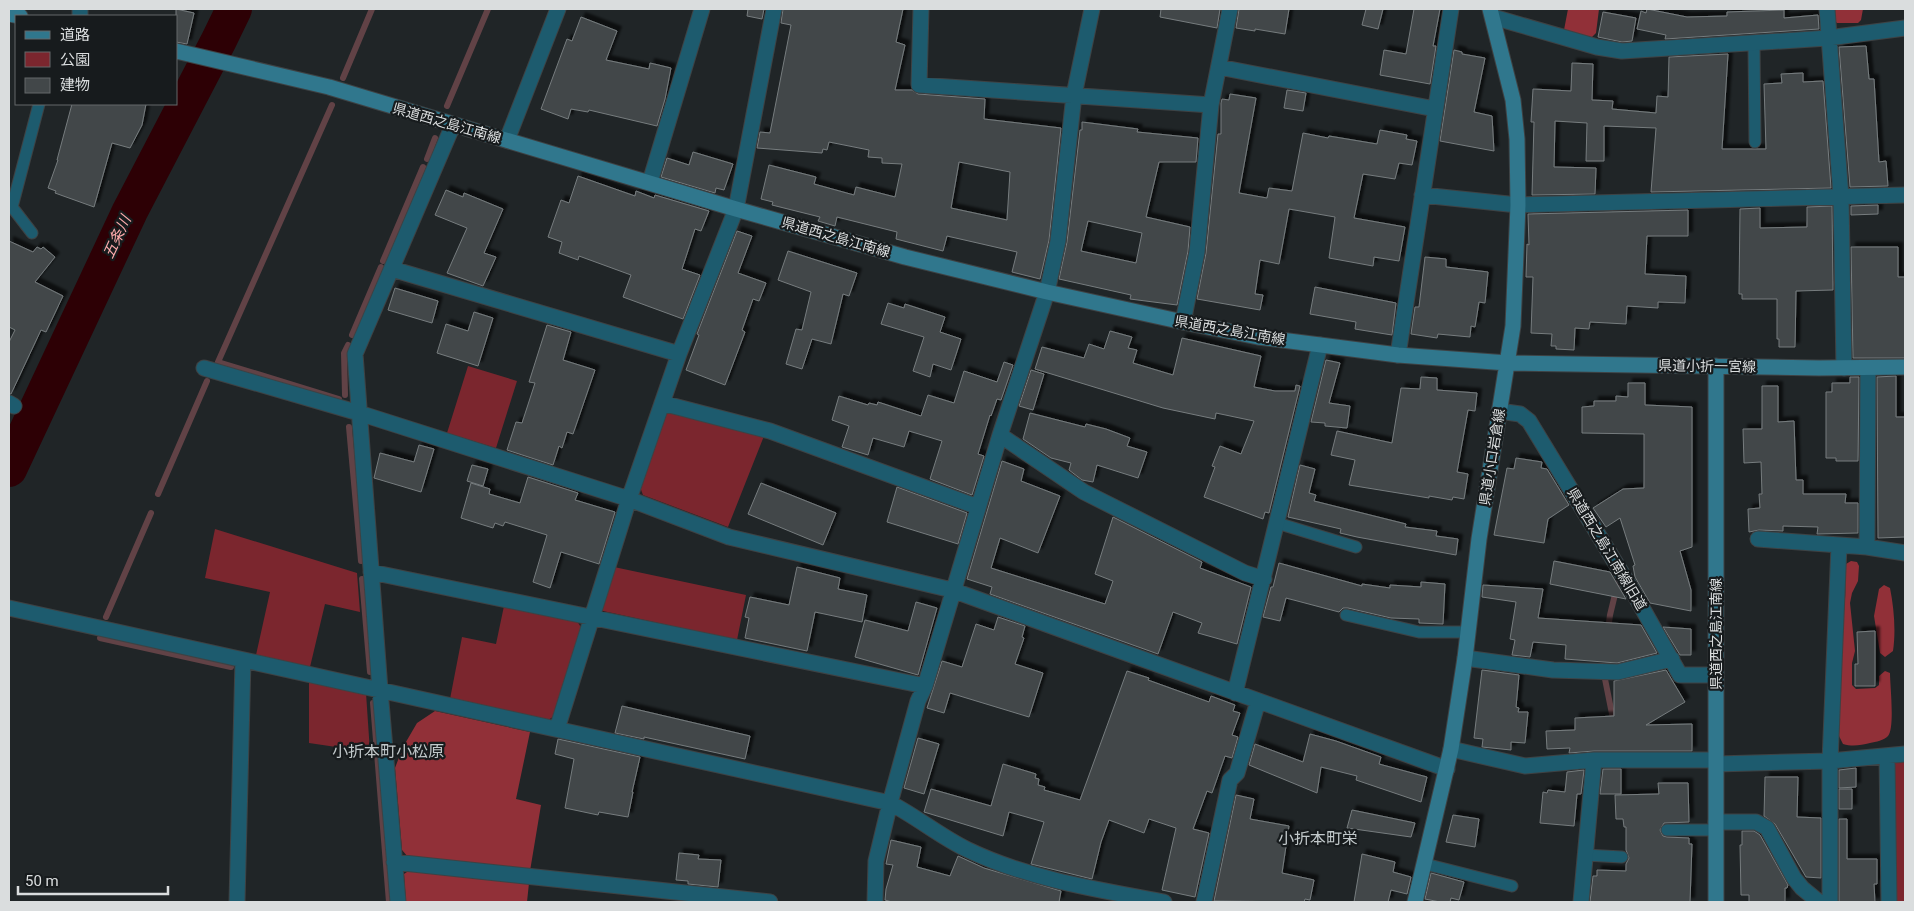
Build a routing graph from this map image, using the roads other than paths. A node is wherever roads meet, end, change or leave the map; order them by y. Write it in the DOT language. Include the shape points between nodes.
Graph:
graph roads {
  1 [pos="558,9"];
  2 [pos="702,9"];
  3 [pos="774,9"];
  4 [pos="921,9"];
  5 [pos="1092,9"];
  6 [pos="1230,9"];
  7 [pos="1451,9"];
  8 [pos="1827,9"];
  9 [pos="1492,13"];
  10 [pos="1905,28"];
  11 [pos="1828,38"];
  12 [pos="1754,44"];
  13 [pos="183,52"];
  14 [pos="1219,67"];
  15 [pos="1074,95"];
  16 [pos="39,105"];
  17 [pos="1211,105"];
  18 [pos="1435,109"];
  19 [pos="453,125"];
  20 [pos="507,140"];
  21 [pos="1755,142"];
  22 [pos="650,182"];
  23 [pos="1422,195"];
  24 [pos="1905,195"];
  25 [pos="1841,196"];
  26 [pos="1518,205"];
  27 [pos="736,209"];
  28 [pos="32,233"];
  29 [pos="392,269"];
  30 [pos="1048,292"];
  31 [pos="1183,322"];
  32 [pos="1320,345"];
  33 [pos="679,354"];
  34 [pos="1398,354"];
  35 [pos="1508,363"];
  36 [pos="1716,366"];
  37 [pos="1905,367"];
  38 [pos="204,368"];
  39 [pos="1844,368"];
  40 [pos="1868,368"];
  41 [pos="662,403"];
  42 [pos="1499,411"];
  43 [pos="359,413"];
  44 [pos="1000,435"];
  45 [pos="629,499"];
  46 [pos="978,507"];
  47 [pos="1277,523"];
  48 [pos="1758,539"];
  49 [pos="1839,545"];
  50 [pos="1356,547"];
  51 [pos="1867,547"];
  52 [pos="1905,553"];
  53 [pos="371,572"];
  54 [pos="1264,579"];
  55 [pos="952,590"];
  56 [pos="9,608"];
  57 [pos="1346,615"];
  58 [pos="592,618"];
  59 [pos="1468,632"];
  60 [pos="1465,658"];
  61 [pos="243,660"];
  62 [pos="1672,660"];
  63 [pos="1716,675"];
  64 [pos="925,686"];
  65 [pos="380,690"];
  66 [pos="1235,693"];
  67 [pos="1258,701"];
  68 [pos="557,729"];
  69 [pos="1451,748"];
  70 [pos="1905,754"];
  71 [pos="1887,756"];
  72 [pos="1594,760"];
  73 [pos="1830,760"];
  74 [pos="1716,762"];
  75 [pos="1447,769"];
  76 [pos="890,803"];
  77 [pos="1716,826"];
  78 [pos="1667,830"];
  79 [pos="1586,855"];
  80 [pos="1622,857"];
  81 [pos="394,862"];
  82 [pos="1425,864"];
  83 [pos="1512,886"];
  84 [pos="237,902"];
  85 [pos="398,902"];
  86 [pos="770,902"];
  87 [pos="875,902"];
  88 [pos="1164,902"];
  89 [pos="1204,902"];
  90 [pos="1415,902"];
  91 [pos="1581,902"];
  92 [pos="1716,902"];
  93 [pos="1819,902"];
  94 [pos="1830,902"];
  95 [pos="1889,902"];
  1 -- 20 [label="street"];
  2 -- 22 [label="street"];
  3 -- 27 [label="street"];
  4 -- 15 [label="street" via="919,85"];
  5 -- 15 [label="street"];
  6 -- 14 [label="street"];
  7 -- 18 [label="street"];
  8 -- 11 [label="street"];
  9 -- 12 [label="street" via="1598,47 1622,51"];
  9 -- 26 [label="main road, 県道小口岩倉線" via="1513,100 1518,138"];
  10 -- 11 [label="street"];
  11 -- 12 [label="street"];
  11 -- 25 [label="street"];
  12 -- 21 [label="lane"];
  13 -- 19 [label="main road, 県道西之島江南線" via="329,87"];
  14 -- 17 [label="street"];
  14 -- 18 [label="street"];
  15 -- 17 [label="street"];
  15 -- 30 [label="street" via="1058,241"];
  16 -- 28 [label="lane" via="12,207"];
  17 -- 31 [label="street" via="1197,252"];
  18 -- 23 [label="street"];
  19 -- 20 [label="main road, 県道西之島江南線"];
  19 -- 29 [label="street"];
  20 -- 22 [label="main road, 県道西之島江南線"];
  22 -- 27 [label="main road, 県道西之島江南線"];
  23 -- 26 [label="street"];
  23 -- 34 [label="street"];
  24 -- 25 [label="street"];
  25 -- 26 [label="street"];
  25 -- 39 [label="street"];
  26 -- 35 [label="main road, 県道小口岩倉線" via="1513,326"];
  27 -- 30 [label="main road, 県道西之島江南線" via="905,257"];
  27 -- 33 [label="street"];
  29 -- 33 [label="street"];
  29 -- 43 [label="street" via="355,354"];
  30 -- 31 [label="main road, 県道西之島江南線"];
  30 -- 44 [label="street"];
  31 -- 32 [label="main road, 県道西之島江南線"];
  32 -- 34 [label="main road, 県道西之島江南線"];
  32 -- 47 [label="street"];
  33 -- 41 [label="street"];
  34 -- 35 [label="main road, 県道西之島江南線"];
  35 -- 36 [label="main road, 県道小折一宮線"];
  35 -- 42 [label="main road, 県道小口岩倉線"];
  36 -- 39 [label="main road, 県道小折一宮線"];
  36 -- 63 [label="main road, 県道西之島江南線"];
  37 -- 40 [label="main road, 県道小折一宮線"];
  38 -- 43 [label="street"];
  39 -- 40 [label="main road, 県道小折一宮線"];
  40 -- 51 [label="street"];
  41 -- 45 [label="street"];
  41 -- 46 [label="street" via="770,431"];
  42 -- 59 [label="main road, 県道小口岩倉線"];
  42 -- 62 [label="street, 県道西之島江南線旧道" via="1520,414 1529,420"];
  43 -- 45 [label="street"];
  43 -- 53 [label="street"];
  44 -- 46 [label="street"];
  44 -- 54 [label="street" via="1084,492 1237,569"];
  45 -- 55 [label="street" via="729,537"];
  45 -- 58 [label="street"];
  46 -- 55 [label="street"];
  47 -- 50 [label="lane"];
  47 -- 54 [label="street"];
  48 -- 49 [label="street"];
  49 -- 51 [label="street"];
  49 -- 73 [label="street"];
  51 -- 52 [label="street"];
  53 -- 58 [label="street"];
  53 -- 65 [label="street"];
  54 -- 66 [label="street"];
  55 -- 64 [label="street"];
  55 -- 66 [label="street"];
  56 -- 61 [label="street"];
  57 -- 59 [label="lane" via="1419,632"];
  58 -- 64 [label="street"];
  58 -- 68 [label="street"];
  59 -- 60 [label="main road, 県道小口岩倉線"];
  60 -- 62 [label="street" via="1553,670 1618,672"];
  60 -- 69 [label="main road, 県道小口岩倉線"];
  61 -- 65 [label="street"];
  61 -- 84 [label="street"];
  62 -- 63 [label="street, 県道西之島江南線旧道" via="1680,675"];
  63 -- 74 [label="main road, 県道西之島江南線"];
  64 -- 76 [label="street"];
  65 -- 68 [label="street"];
  65 -- 81 [label="street"];
  66 -- 67 [label="street"];
  67 -- 75 [label="street"];
  67 -- 89 [label="street" via="1237,773 1230,780"];
  68 -- 76 [label="street"];
  69 -- 72 [label="street" via="1525,766"];
  69 -- 75 [label="main road, 県道小口岩倉線"];
  70 -- 71 [label="street"];
  71 -- 73 [label="street"];
  71 -- 95 [label="street"];
  72 -- 74 [label="street"];
  72 -- 79 [label="street"];
  73 -- 74 [label="street"];
  73 -- 94 [label="street"];
  74 -- 77 [label="main road, 県道西之島江南線"];
  75 -- 82 [label="main road, 県道小口岩倉線"];
  76 -- 87 [label="street" via="876,861"];
  76 -- 88 [label="street" via="968,850 1004,865"];
  77 -- 78 [label="lane"];
  77 -- 92 [label="main road, 県道西之島江南線"];
  77 -- 93 [label="street" via="1762,824 1794,878"];
  79 -- 80 [label="lane"];
  79 -- 91 [label="street"];
  81 -- 85 [label="street"];
  81 -- 86 [label="street"];
  82 -- 83 [label="lane"];
  82 -- 90 [label="main road, 県道小口岩倉線"];
}
